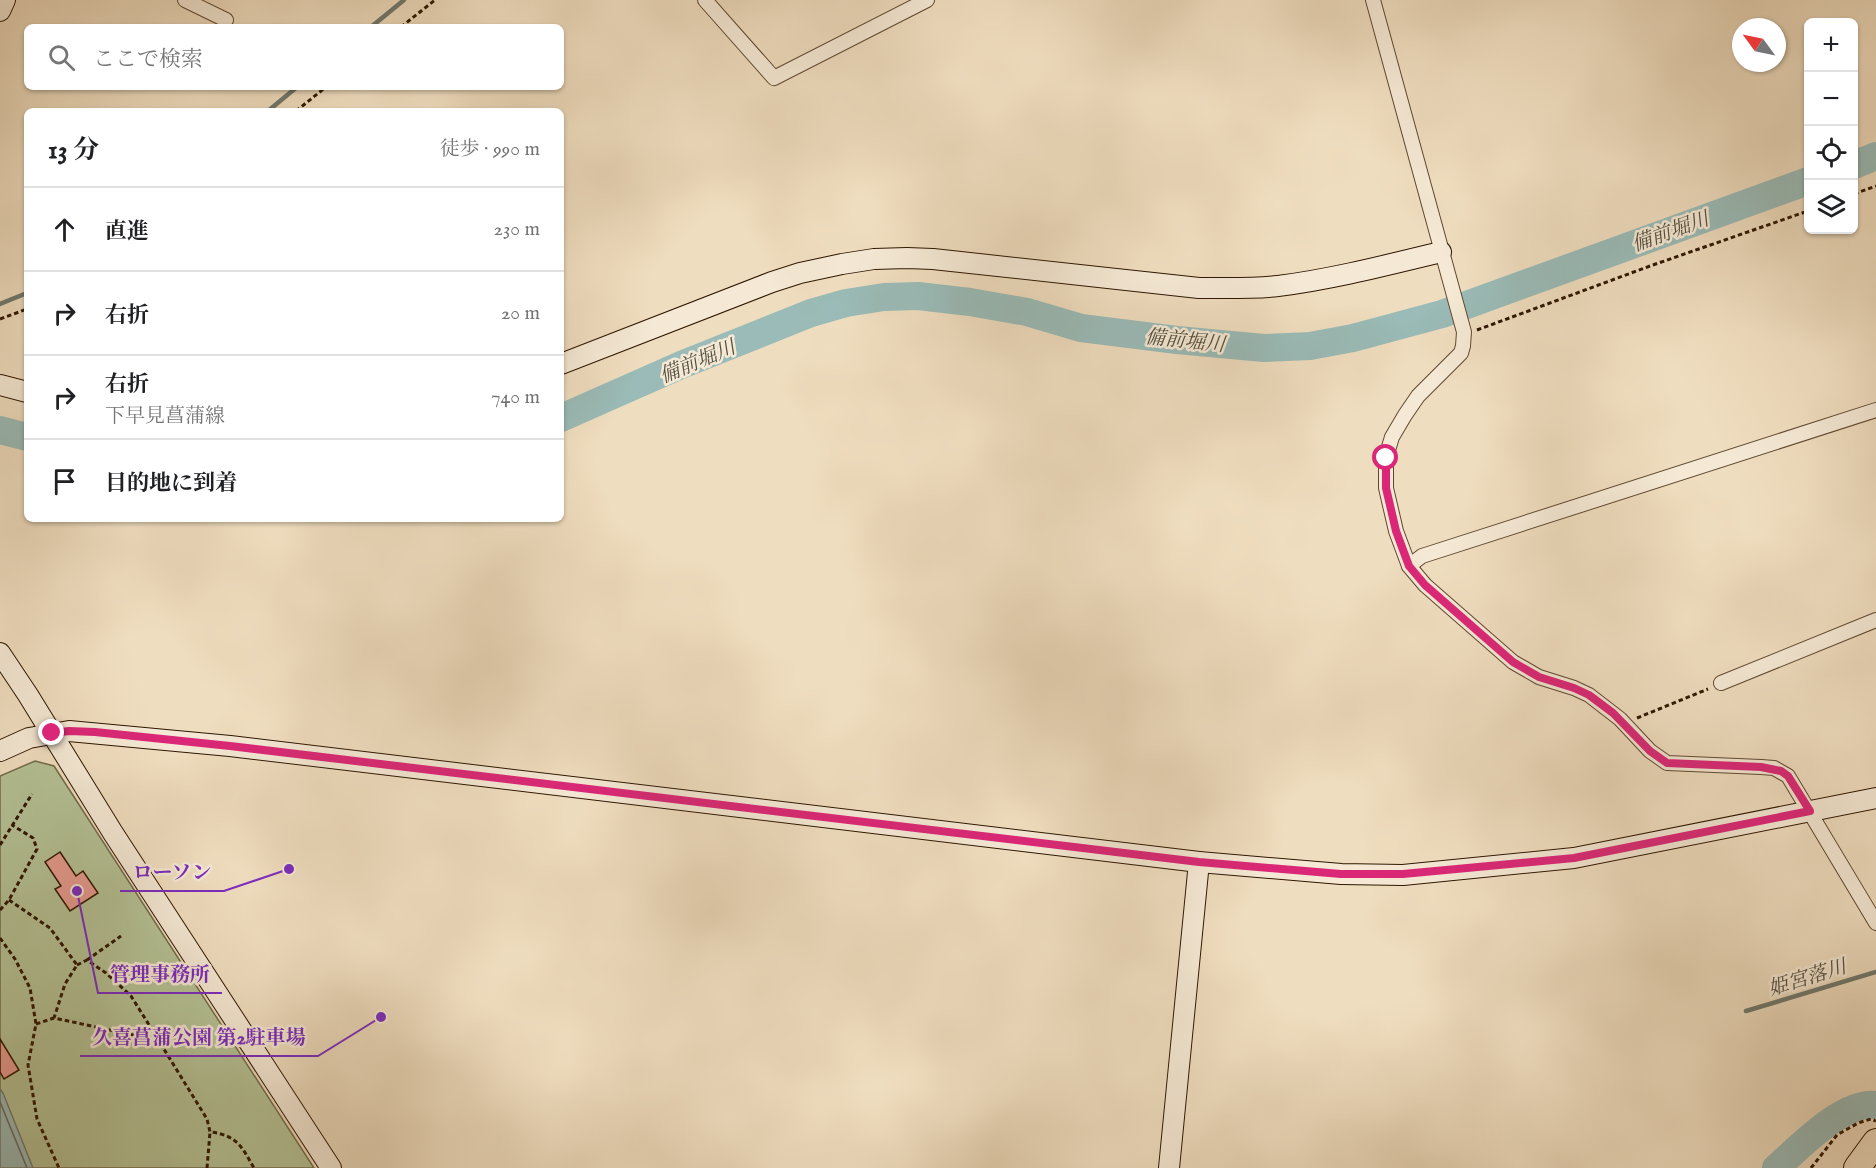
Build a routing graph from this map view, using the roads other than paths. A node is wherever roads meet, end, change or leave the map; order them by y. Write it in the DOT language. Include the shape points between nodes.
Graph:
graph roads {
  1 [pos="5,0"];
  2 [pos="185,0"];
  3 [pos="705,0"];
  4 [pos="927,0"];
  5 [pos="1373,0"];
  6 [pos="0,11"];
  7 [pos="226,20"];
  8 [pos="1443,260"];
  9 [pos="564,363"];
  10 [pos="0,385"];
  11 [pos="24,391"];
  12 [pos="1876,410"];
  13 [pos="1409,566"];
  14 [pos="1876,620"];
  15 [pos="0,653"];
  16 [pos="1721,683"];
  17 [pos="52,733"];
  18 [pos="0,751"];
  19 [pos="1876,798"];
  20 [pos="1810,811"];
  21 [pos="1199,862"];
  22 [pos="1876,922"];
  23 [pos="1876,1142"];
  24 [pos="331,1168"];
  25 [pos="1170,1168"];
  26 [pos="1857,1168"];
  1 -- 6 [label="main road"];
  2 -- 7 [label="street"];
  3 -- 4 [label="street" via="774,78"];
  5 -- 8 [label="street"];
  8 -- 9 [label="main road" via="1238,289 933,259 874,259 772,282"];
  8 -- 13 [label="street" via="1464,333 1461,353 1418,396 1392,436 1386,458 1386,488"];
  10 -- 11 [label="main road"];
  12 -- 13 [label="street" via="1422,556"];
  13 -- 20 [label="street" via="1425,585 1513,662 1539,677 1589,695 1667,763 1773,768 1788,776"];
  14 -- 16 [label="street"];
  15 -- 17 [label="main road"];
  17 -- 18 [label="main road"];
  17 -- 21 [label="main road" via="95,732 230,746"];
  17 -- 24 [label="main road"];
  19 -- 20 [label="main road"];
  20 -- 21 [label="main road" via="1574,858 1403,874 1341,874"];
  20 -- 22 [label="street"];
  21 -- 25 [label="main road"];
  23 -- 26 [label="highway"];
}
